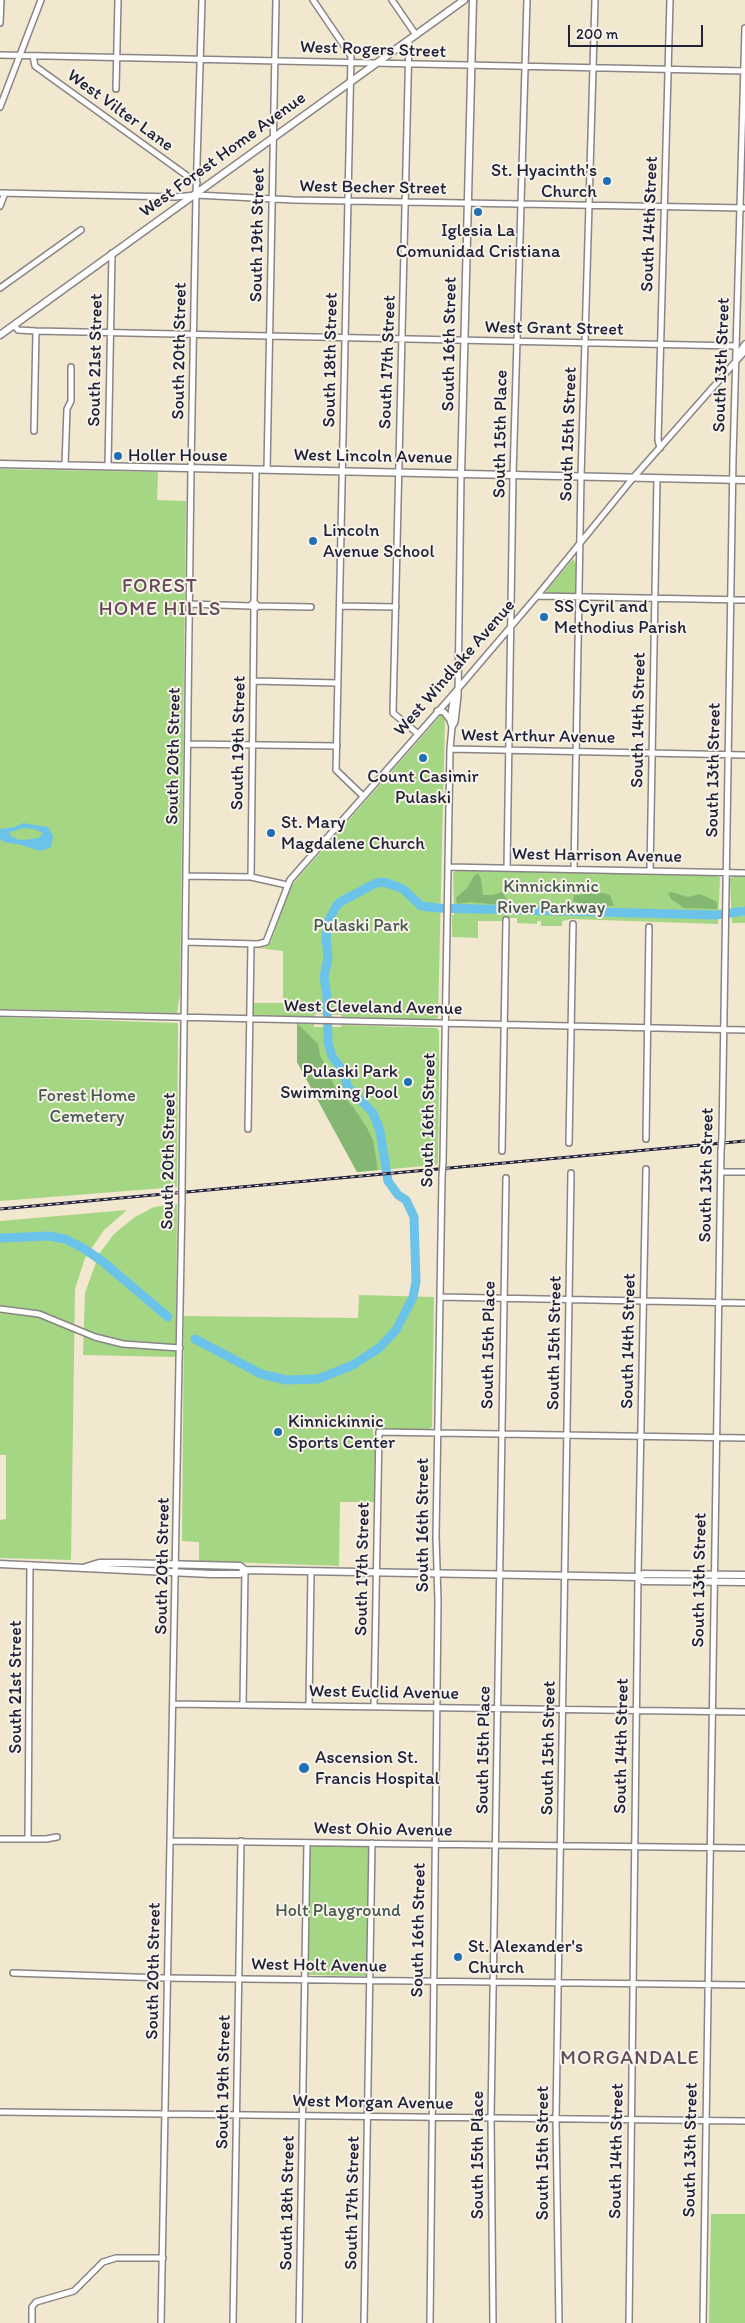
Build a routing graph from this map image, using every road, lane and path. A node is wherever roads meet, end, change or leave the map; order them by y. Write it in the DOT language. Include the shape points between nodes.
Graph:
graph roads {
  1 [pos="1,0"];
  2 [pos="41,0"];
  3 [pos="118,0"];
  4 [pos="202,0"];
  5 [pos="276,0"];
  6 [pos="313,0"];
  7 [pos="392,0"];
  8 [pos="473,0"];
  9 [pos="527,0"];
  10 [pos="595,0"];
  11 [pos="670,0"];
  12 [pos="461,1"];
  13 [pos="0,23"];
  14 [pos="745,28"];
  15 [pos="416,35"];
  16 [pos="409,40"];
  17 [pos="0,55"];
  18 [pos="20,56"];
  19 [pos="33,56"];
  20 [pos="117,57"];
  21 [pos="201,59"];
  22 [pos="275,61"];
  23 [pos="351,63"];
  24 [pos="377,63"];
  25 [pos="408,64"];
  26 [pos="472,66"];
  27 [pos="525,67"];
  28 [pos="593,69"];
  29 [pos="668,70"];
  30 [pos="744,71"];
  31 [pos="351,82"];
  32 [pos="116,89"];
  33 [pos="0,107"];
  34 [pos="274,136"];
  35 [pos="197,183"];
  36 [pos="2,193"];
  37 [pos="196,195"];
  38 [pos="272,199"];
  39 [pos="348,201"];
  40 [pos="405,202"];
  41 [pos="468,203"];
  42 [pos="521,204"];
  43 [pos="589,205"];
  44 [pos="0,206"];
  45 [pos="665,207"];
  46 [pos="742,208"];
  47 [pos="80,230"];
  48 [pos="112,254"];
  49 [pos="0,288"];
  50 [pos="14,325"];
  51 [pos="36,331"];
  52 [pos="110,333"];
  53 [pos="194,335"];
  54 [pos="0,336"];
  55 [pos="270,337"];
  56 [pos="345,338"];
  57 [pos="402,339"];
  58 [pos="465,341"];
  59 [pos="517,342"];
  60 [pos="585,344"];
  61 [pos="745,344"];
  62 [pos="661,345"];
  63 [pos="736,346"];
  64 [pos="745,351"];
  65 [pos="735,360"];
  66 [pos="71,367"];
  67 [pos="34,431"];
  68 [pos="660,448"];
  69 [pos="0,464"];
  70 [pos="65,466"];
  71 [pos="108,466"];
  72 [pos="191,468"];
  73 [pos="256,470"];
  74 [pos="267,470"];
  75 [pos="342,472"];
  76 [pos="399,473"];
  77 [pos="461,475"];
  78 [pos="513,476"];
  79 [pos="581,477"];
  80 [pos="634,478"];
  81 [pos="657,479"];
  82 [pos="732,480"];
  83 [pos="745,480"];
  84 [pos="580,542"];
  85 [pos="537,596"];
  86 [pos="578,597"];
  87 [pos="656,599"];
  88 [pos="730,600"];
  89 [pos="745,600"];
  90 [pos="189,604"];
  91 [pos="254,606"];
  92 [pos="340,606"];
  93 [pos="311,607"];
  94 [pos="396,607"];
  95 [pos="511,624"];
  96 [pos="254,681"];
  97 [pos="338,683"];
  98 [pos="458,688"];
  99 [pos="438,711"];
  100 [pos="450,720"];
  101 [pos="452,727"];
  102 [pos="417,734"];
  103 [pos="188,744"];
  104 [pos="252,744"];
  105 [pos="337,746"];
  106 [pos="450,749"];
  107 [pos="510,751"];
  108 [pos="577,752"];
  109 [pos="652,754"];
  110 [pos="728,755"];
  111 [pos="745,755"];
  112 [pos="364,796"];
  113 [pos="448,867"];
  114 [pos="507,868"];
  115 [pos="574,870"];
  116 [pos="650,871"];
  117 [pos="726,873"];
  118 [pos="745,873"];
  119 [pos="186,876"];
  120 [pos="251,877"];
  121 [pos="286,885"];
  122 [pos="506,920"];
  123 [pos="573,924"];
  124 [pos="649,927"];
  125 [pos="185,942"];
  126 [pos="250,944"];
  127 [pos="0,1013"];
  128 [pos="184,1018"];
  129 [pos="249,1019"];
  130 [pos="446,1024"];
  131 [pos="504,1025"];
  132 [pos="571,1027"];
  133 [pos="648,1028"];
  134 [pos="723,1030"];
  135 [pos="745,1030"];
  136 [pos="248,1129"];
  137 [pos="646,1139"];
  138 [pos="569,1143"];
  139 [pos="502,1151"];
  140 [pos="646,1170"];
  141 [pos="721,1172"];
  142 [pos="745,1172"];
  143 [pos="571,1173"];
  144 [pos="506,1178"];
  145 [pos="440,1297"];
  146 [pos="504,1298"];
  147 [pos="569,1300"];
  148 [pos="643,1301"];
  149 [pos="718,1303"];
  150 [pos="745,1303"];
  151 [pos="0,1308"];
  152 [pos="180,1348"];
  153 [pos="438,1433"];
  154 [pos="501,1434"];
  155 [pos="567,1436"];
  156 [pos="641,1437"];
  157 [pos="716,1438"];
  158 [pos="745,1438"];
  159 [pos="133,1563"];
  160 [pos="0,1564"];
  161 [pos="177,1564"];
  162 [pos="30,1565"];
  163 [pos="86,1566"];
  164 [pos="245,1570"];
  165 [pos="311,1571"];
  166 [pos="133,1572"];
  167 [pos="376,1572"];
  168 [pos="177,1573"];
  169 [pos="438,1574"];
  170 [pos="499,1575"];
  171 [pos="714,1575"];
  172 [pos="745,1575"];
  173 [pos="564,1576"];
  174 [pos="638,1577"];
  175 [pos="714,1582"];
  176 [pos="745,1582"];
  177 [pos="173,1704"];
  178 [pos="243,1705"];
  179 [pos="309,1705"];
  180 [pos="374,1706"];
  181 [pos="437,1707"];
  182 [pos="498,1708"];
  183 [pos="563,1710"];
  184 [pos="636,1711"];
  185 [pos="712,1712"];
  186 [pos="745,1712"];
  187 [pos="57,1837"];
  188 [pos="0,1839"];
  189 [pos="28,1839"];
  190 [pos="171,1840"];
  191 [pos="242,1841"];
  192 [pos="307,1842"];
  193 [pos="372,1843"];
  194 [pos="435,1844"];
  195 [pos="496,1845"];
  196 [pos="560,1846"];
  197 [pos="635,1847"];
  198 [pos="710,1848"];
  199 [pos="745,1848"];
  200 [pos="13,1973"];
  201 [pos="168,1978"];
  202 [pos="239,1979"];
  203 [pos="305,1980"];
  204 [pos="369,1980"];
  205 [pos="432,1981"];
  206 [pos="494,1982"];
  207 [pos="558,1983"];
  208 [pos="633,1984"];
  209 [pos="708,1985"];
  210 [pos="745,1985"];
  211 [pos="0,2112"];
  212 [pos="165,2115"];
  213 [pos="237,2115"];
  214 [pos="302,2116"];
  215 [pos="368,2117"];
  216 [pos="431,2117"];
  217 [pos="491,2118"];
  218 [pos="556,2119"];
  219 [pos="631,2120"];
  220 [pos="705,2121"];
  221 [pos="745,2121"];
  222 [pos="163,2258"];
  223 [pos="32,2323"];
  224 [pos="161,2323"];
  225 [pos="233,2323"];
  226 [pos="299,2323"];
  227 [pos="364,2323"];
  228 [pos="430,2323"];
  229 [pos="493,2323"];
  230 [pos="558,2323"];
  231 [pos="630,2323"];
  232 [pos="703,2323"];
  1 -- 13 [label="street"];
  2 -- 18 [label="street"];
  3 -- 20 [label="street"];
  4 -- 21 [label="street, South 20th Street"];
  5 -- 22 [label="street, South 19th Street"];
  6 -- 23 [label="street" via="351,56"];
  7 -- 15 [label="street"];
  8 -- 26 [label="main road, South 16th Street"];
  9 -- 27 [label="street, South 15th Place"];
  10 -- 28 [label="street, South 15th Street"];
  11 -- 29 [label="street, South 14th Street"];
  12 -- 15 [label="main road, West Forest Home Avenue"];
  14 -- 30 [label="street, South 13th Street"];
  15 -- 16 [label="main road, West Forest Home Avenue"];
  16 -- 24 [label="main road, West Forest Home Avenue"];
  16 -- 25 [label="street, South 17th Street"];
  17 -- 18 [label="street, West Rogers Street"];
  18 -- 19 [label="street, West Rogers Street"];
  18 -- 33 [label="street"];
  19 -- 20 [label="street, West Rogers Street"];
  19 -- 35 [label="street, West Vilter Lane" via="35,66"];
  20 -- 21 [label="street, West Rogers Street"];
  20 -- 32 [label="street"];
  21 -- 22 [label="street, West Rogers Street"];
  21 -- 35 [label="street, South 20th Street"];
  22 -- 23 [label="street, West Rogers Street"];
  22 -- 34 [label="street, South 19th Street"];
  23 -- 24 [label="street, West Rogers Street"];
  23 -- 31 [label="street, South 18th Street"];
  24 -- 25 [label="street, West Rogers Street"];
  24 -- 31 [label="main road, West Forest Home Avenue"];
  25 -- 26 [label="street, West Rogers Street"];
  25 -- 40 [label="street, South 17th Street"];
  26 -- 27 [label="street, West Rogers Street"];
  26 -- 41 [label="main road, South 16th Street"];
  27 -- 28 [label="street, West Rogers Street"];
  27 -- 42 [label="street, South 15th Place"];
  28 -- 29 [label="street, West Rogers Street"];
  28 -- 43 [label="street, South 15th Street"];
  29 -- 30 [label="street, West Rogers Street"];
  29 -- 45 [label="street, South 14th Street"];
  30 -- 46 [label="street, South 13th Street"];
  31 -- 34 [label="main road, West Forest Home Avenue"];
  31 -- 39 [label="street, South 18th Street"];
  34 -- 37 [label="main road, West Forest Home Avenue"];
  34 -- 38 [label="street, South 19th Street"];
  35 -- 37 [label="street, South 20th Street"];
  36 -- 37 [label="street, West Becher Street"];
  36 -- 44 [label="street"];
  37 -- 38 [label="street, West Becher Street"];
  37 -- 48 [label="main road, West Forest Home Avenue"];
  37 -- 53 [label="street, South 20th Street"];
  38 -- 39 [label="street, West Becher Street"];
  38 -- 55 [label="street, South 19th Street"];
  39 -- 40 [label="street, West Becher Street"];
  39 -- 56 [label="street, South 18th Street"];
  40 -- 41 [label="street, West Becher Street"];
  40 -- 57 [label="street, South 17th Street"];
  41 -- 42 [label="street, West Becher Street"];
  41 -- 58 [label="main road, South 16th Street"];
  42 -- 43 [label="street, West Becher Street"];
  42 -- 59 [label="street, South 15th Place"];
  43 -- 45 [label="street, West Becher Street"];
  43 -- 60 [label="street, South 15th Street"];
  45 -- 46 [label="street, West Becher Street"];
  45 -- 62 [label="street, South 14th Street"];
  46 -- 63 [label="street, South 13th Street"];
  47 -- 49 [label="street"];
  48 -- 50 [label="main road, West Forest Home Avenue"];
  48 -- 52 [label="street, South 21st Street"];
  50 -- 51 [label="street, West Grant Street" via="18,330"];
  50 -- 54 [label="main road, West Forest Home Avenue"];
  51 -- 52 [label="street, West Grant Street"];
  51 -- 67 [label="street"];
  52 -- 53 [label="street, West Grant Street"];
  52 -- 71 [label="street, South 21st Street"];
  53 -- 55 [label="street, West Grant Street"];
  53 -- 72 [label="street, South 20th Street"];
  55 -- 56 [label="street, West Grant Street"];
  55 -- 74 [label="street, South 19th Street"];
  56 -- 57 [label="street, West Grant Street"];
  56 -- 75 [label="street, South 18th Street"];
  57 -- 58 [label="street, West Grant Street"];
  57 -- 76 [label="street, South 17th Street"];
  58 -- 59 [label="street, West Grant Street"];
  58 -- 77 [label="main road, South 16th Street"];
  59 -- 60 [label="street, West Grant Street"];
  59 -- 78 [label="street, South 15th Place"];
  60 -- 62 [label="street, West Grant Street"];
  60 -- 79 [label="street, South 15th Street"];
  61 -- 65 [label="street, West Windlake Avenue"];
  62 -- 63 [label="street, West Grant Street"];
  62 -- 68 [label="street, South 14th Street"];
  63 -- 65 [label="street, South 13th Street"];
  64 -- 65 [label="street, West Windlake Avenue"];
  65 -- 68 [label="street, West Windlake Avenue"];
  65 -- 82 [label="street, South 13th Street"];
  66 -- 70 [label="street"];
  68 -- 80 [label="street, West Windlake Avenue"];
  69 -- 70 [label="main road, West Lincoln Avenue"];
  70 -- 71 [label="main road, West Lincoln Avenue"];
  71 -- 72 [label="main road, West Lincoln Avenue"];
  72 -- 73 [label="main road, West Lincoln Avenue"];
  72 -- 90 [label="street, South 20th Street"];
  73 -- 74 [label="main road, West Lincoln Avenue"];
  73 -- 91 [label="street, South 19th Street"];
  74 -- 75 [label="main road, West Lincoln Avenue"];
  75 -- 76 [label="main road, West Lincoln Avenue"];
  75 -- 92 [label="street, South 18th Street"];
  76 -- 77 [label="main road, West Lincoln Avenue"];
  76 -- 94 [label="street, South 17th Street"];
  77 -- 78 [label="main road, West Lincoln Avenue"];
  77 -- 98 [label="street, South 16th Street"];
  78 -- 79 [label="main road, West Lincoln Avenue"];
  78 -- 95 [label="street, South 15th Place"];
  79 -- 80 [label="main road, West Lincoln Avenue"];
  79 -- 84 [label="street, South 15th Street"];
  80 -- 81 [label="main road, West Lincoln Avenue"];
  80 -- 84 [label="street, West Windlake Avenue"];
  81 -- 82 [label="main road, West Lincoln Avenue"];
  81 -- 87 [label="street, South 14th Street"];
  82 -- 83 [label="main road, West Lincoln Avenue"];
  82 -- 88 [label="street, South 13th Street"];
  84 -- 85 [label="street, West Windlake Avenue"];
  84 -- 86 [label="street, South 15th Street"];
  85 -- 86 [label="street"];
  85 -- 95 [label="street, West Windlake Avenue"];
  86 -- 87 [label="street"];
  86 -- 108 [label="street, South 15th Street"];
  87 -- 88 [label="street"];
  87 -- 109 [label="street, South 14th Street"];
  88 -- 89 [label="street"];
  88 -- 110 [label="street, South 13th Street"];
  90 -- 91 [label="street"];
  90 -- 103 [label="street, South 20th Street"];
  91 -- 93 [label="street"];
  91 -- 96 [label="street, South 19th Street"];
  92 -- 94 [label="street"];
  92 -- 97 [label="street, South 18th Street"];
  94 -- 102 [label="street, South 17th Street" via="393,713"];
  95 -- 98 [label="street, West Windlake Avenue"];
  95 -- 107 [label="street, South 15th Place"];
  96 -- 97 [label="street"];
  96 -- 104 [label="street, South 19th Street"];
  97 -- 105 [label="street, South 18th Street"];
  98 -- 99 [label="street, West Windlake Avenue"];
  98 -- 100 [label="street, South 16th Street" via="452,700"];
  98 -- 101 [label="street, South 16th Street"];
  99 -- 100 [label="street" via="446,713"];
  99 -- 102 [label="street, West Windlake Avenue"];
  100 -- 101 [label="street, South 16th Street"];
  101 -- 106 [label="street, South 16th Street"];
  102 -- 112 [label="street, West Windlake Avenue"];
  103 -- 104 [label="street"];
  103 -- 119 [label="street, South 20th Street"];
  104 -- 105 [label="street"];
  104 -- 120 [label="street, South 19th Street"];
  105 -- 112 [label="street, South 18th Street" via="336,772"];
  106 -- 107 [label="street, West Arthur Avenue"];
  106 -- 113 [label="street, South 16th Street"];
  107 -- 108 [label="street, West Arthur Avenue"];
  107 -- 114 [label="street, South 15th Place"];
  108 -- 109 [label="street, West Arthur Avenue"];
  108 -- 115 [label="street, South 15th Street"];
  109 -- 110 [label="street, West Arthur Avenue"];
  109 -- 116 [label="street, South 14th Street"];
  110 -- 111 [label="street, West Arthur Avenue"];
  110 -- 117 [label="street, South 13th Street"];
  112 -- 121 [label="street, West Windlake Avenue"];
  113 -- 114 [label="street, West Harrison Avenue"];
  113 -- 130 [label="street, South 16th Street"];
  114 -- 115 [label="street, West Harrison Avenue"];
  115 -- 116 [label="street, West Harrison Avenue"];
  116 -- 117 [label="street, West Harrison Avenue"];
  117 -- 118 [label="street, West Harrison Avenue"];
  117 -- 134 [label="street, South 13th Street"];
  119 -- 120 [label="street"];
  119 -- 125 [label="street, South 20th Street"];
  120 -- 121 [label="street"];
  121 -- 126 [label="street, West Windlake Avenue" via="267,940 262,944"];
  122 -- 131 [label="street"];
  123 -- 132 [label="street"];
  124 -- 133 [label="street"];
  125 -- 126 [label="street, West Windlake Avenue"];
  125 -- 128 [label="street, South 20th Street"];
  126 -- 129 [label="street"];
  127 -- 128 [label="street, West Cleveland Avenue"];
  128 -- 129 [label="street, West Cleveland Avenue"];
  128 -- 152 [label="street, South 20th Street, bridge"];
  129 -- 130 [label="street, West Cleveland Avenue"];
  129 -- 136 [label="street"];
  130 -- 131 [label="street, West Cleveland Avenue"];
  130 -- 145 [label="street, South 16th Street, bridge"];
  131 -- 132 [label="street, West Cleveland Avenue"];
  131 -- 139 [label="street"];
  132 -- 133 [label="street, West Cleveland Avenue"];
  132 -- 138 [label="street"];
  133 -- 134 [label="street, West Cleveland Avenue"];
  133 -- 137 [label="street"];
  134 -- 135 [label="street, West Cleveland Avenue"];
  134 -- 141 [label="street, South 13th Street, bridge"];
  140 -- 148 [label="street, South 14th Street"];
  141 -- 142 [label="street"];
  141 -- 149 [label="street, South 13th Street"];
  143 -- 147 [label="street, South 15th Street"];
  144 -- 146 [label="street, South 15th Place"];
  145 -- 146 [label="street"];
  145 -- 153 [label="street, South 16th Street"];
  146 -- 147 [label="street"];
  146 -- 154 [label="street, South 15th Place"];
  147 -- 148 [label="street"];
  147 -- 155 [label="street, South 15th Street"];
  148 -- 149 [label="street"];
  148 -- 156 [label="street, South 14th Street"];
  149 -- 150 [label="street"];
  149 -- 157 [label="street, South 13th Street"];
  151 -- 152 [label="street" via="40,1314 109,1341"];
  152 -- 161 [label="street, South 20th Street"];
  153 -- 154 [label="street"];
  153 -- 167 [label="street, South 17th Street" via="379,1432"];
  153 -- 169 [label="street, South 16th Street"];
  154 -- 155 [label="street"];
  154 -- 170 [label="street, South 15th Place"];
  155 -- 156 [label="street"];
  155 -- 173 [label="street, South 15th Street"];
  156 -- 157 [label="street"];
  156 -- 174 [label="street, South 14th Street"];
  157 -- 158 [label="street"];
  157 -- 171 [label="street, South 13th Street"];
  159 -- 161 [label="main road"];
  159 -- 163 [label="main road"];
  159 -- 166 [label="main road"];
  160 -- 162 [label="main road"];
  161 -- 164 [label="main road" via="240,1566"];
  161 -- 168 [label="street, South 20th Street"];
  162 -- 163 [label="main road"];
  162 -- 189 [label="street, South 21st Street"];
  163 -- 166 [label="main road"];
  164 -- 165 [label="main road"];
  164 -- 168 [label="main road" via="240,1574"];
  164 -- 178 [label="street"];
  165 -- 167 [label="main road"];
  165 -- 179 [label="street"];
  166 -- 168 [label="main road"];
  167 -- 169 [label="main road"];
  167 -- 180 [label="street, South 17th Street"];
  168 -- 177 [label="street, South 20th Street"];
  169 -- 170 [label="main road"];
  169 -- 181 [label="street, South 16th Street"];
  170 -- 173 [label="main road"];
  170 -- 182 [label="street, South 15th Place"];
  171 -- 172 [label="main road"];
  171 -- 174 [label="main road" via="643,1574"];
  171 -- 175 [label="street, South 13th Street"];
  173 -- 174 [label="main road"];
  173 -- 183 [label="street, South 15th Street"];
  174 -- 175 [label="main road" via="643,1581"];
  174 -- 184 [label="street, South 14th Street"];
  175 -- 176 [label="main road"];
  175 -- 185 [label="street, South 13th Street"];
  177 -- 178 [label="street, West Euclid Avenue"];
  177 -- 190 [label="street, South 20th Street"];
  178 -- 179 [label="street, West Euclid Avenue"];
  179 -- 180 [label="street, West Euclid Avenue"];
  180 -- 181 [label="street, West Euclid Avenue"];
  181 -- 182 [label="street, West Euclid Avenue"];
  181 -- 194 [label="street, South 16th Street"];
  182 -- 183 [label="street, West Euclid Avenue"];
  182 -- 195 [label="street, South 15th Place"];
  183 -- 184 [label="street, West Euclid Avenue"];
  183 -- 196 [label="street, South 15th Street"];
  184 -- 185 [label="street, West Euclid Avenue"];
  184 -- 197 [label="street, South 14th Street"];
  185 -- 186 [label="street, West Euclid Avenue"];
  185 -- 198 [label="street, South 13th Street"];
  187 -- 189 [label="street"];
  188 -- 189 [label="street"];
  190 -- 191 [label="street, West Ohio Avenue"];
  190 -- 201 [label="street, South 20th Street"];
  191 -- 192 [label="street, West Ohio Avenue"];
  191 -- 202 [label="street, South 19th Street"];
  192 -- 193 [label="street, West Ohio Avenue"];
  192 -- 203 [label="street, South 18th Street"];
  193 -- 194 [label="street, West Ohio Avenue"];
  193 -- 204 [label="street, South 17th Street"];
  194 -- 195 [label="street, West Ohio Avenue"];
  194 -- 205 [label="street, South 16th Street"];
  195 -- 196 [label="street, West Ohio Avenue"];
  195 -- 206 [label="street, South 15th Place"];
  196 -- 197 [label="street, West Ohio Avenue"];
  196 -- 207 [label="street, South 15th Street"];
  197 -- 198 [label="street, West Ohio Avenue"];
  197 -- 208 [label="street, South 14th Street"];
  198 -- 199 [label="street, West Ohio Avenue"];
  198 -- 209 [label="street, South 13th Street"];
  200 -- 201 [label="street, West Holt Avenue"];
  201 -- 202 [label="street, West Holt Avenue"];
  201 -- 212 [label="street, South 20th Street"];
  202 -- 203 [label="street, West Holt Avenue"];
  202 -- 213 [label="street, South 19th Street"];
  203 -- 204 [label="street, West Holt Avenue"];
  203 -- 214 [label="street, South 18th Street"];
  204 -- 205 [label="street, West Holt Avenue"];
  204 -- 215 [label="street, South 17th Street"];
  205 -- 206 [label="street, West Holt Avenue"];
  205 -- 216 [label="street, South 16th Street"];
  206 -- 207 [label="street, West Holt Avenue"];
  206 -- 217 [label="street, South 15th Place"];
  207 -- 208 [label="street, West Holt Avenue"];
  207 -- 218 [label="street, South 15th Street"];
  208 -- 209 [label="street, West Holt Avenue"];
  208 -- 219 [label="street, South 14th Street"];
  209 -- 210 [label="street, West Holt Avenue"];
  209 -- 220 [label="street, South 13th Street"];
  211 -- 212 [label="street, West Morgan Avenue"];
  212 -- 213 [label="street, West Morgan Avenue"];
  212 -- 222 [label="street, South 20th Street"];
  213 -- 214 [label="street, West Morgan Avenue"];
  213 -- 225 [label="street, South 19th Street"];
  214 -- 215 [label="street, West Morgan Avenue"];
  214 -- 226 [label="street, South 18th Street"];
  215 -- 216 [label="street, West Morgan Avenue"];
  215 -- 227 [label="street, South 17th Street"];
  216 -- 217 [label="street, West Morgan Avenue"];
  216 -- 228 [label="street, South 16th Street"];
  217 -- 218 [label="street, West Morgan Avenue"];
  217 -- 229 [label="street, South 15th Place"];
  218 -- 219 [label="street, West Morgan Avenue"];
  218 -- 230 [label="street, South 15th Street"];
  219 -- 220 [label="street, West Morgan Avenue"];
  219 -- 231 [label="street, South 14th Street"];
  220 -- 221 [label="street, West Morgan Avenue"];
  220 -- 232 [label="street, South 13th Street"];
  222 -- 223 [label="street" via="110,2259 97,2266 74,2290 34,2304"];
  222 -- 224 [label="street, South 20th Street"];
}
